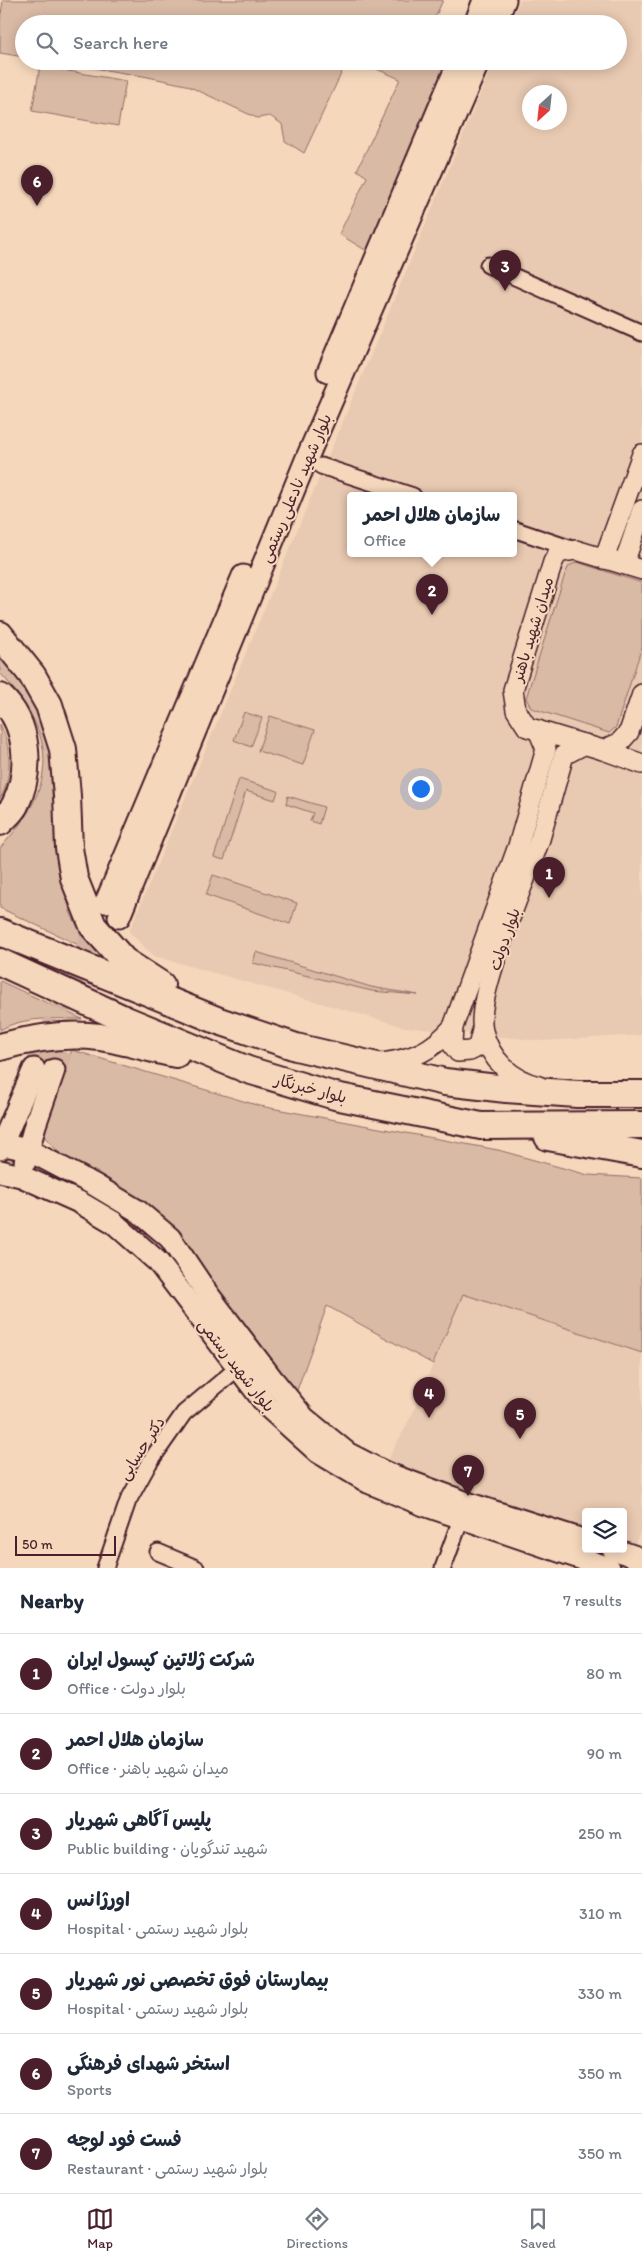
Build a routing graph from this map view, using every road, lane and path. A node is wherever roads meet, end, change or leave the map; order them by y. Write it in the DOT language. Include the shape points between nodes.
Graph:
graph roads {
  1 [pos="484,0"];
  2 [pos="505,0"];
  3 [pos="478,15"];
  4 [pos="499,15"];
  5 [pos="455,70"];
  6 [pos="475,70"];
  7 [pos="488,265"];
  8 [pos="642,333"];
  9 [pos="642,454"];
  10 [pos="321,466"];
  11 [pos="401,492"];
  12 [pos="642,510"];
  13 [pos="517,530"];
  14 [pos="576,550"];
  15 [pos="604,559"];
  16 [pos="624,564"];
  17 [pos="642,570"];
  18 [pos="0,635"];
  19 [pos="642,694"];
  20 [pos="0,697"];
  21 [pos="538,730"];
  22 [pos="585,744"];
  23 [pos="603,750"];
  24 [pos="642,764"];
  25 [pos="0,822"];
  26 [pos="0,932"];
  27 [pos="0,962"];
  28 [pos="219,1021"];
  29 [pos="453,1027"];
  30 [pos="482,1030"];
  31 [pos="0,1047"];
  32 [pos="366,1065"];
  33 [pos="248,1070"];
  34 [pos="577,1094"];
  35 [pos="642,1094"];
  36 [pos="642,1125"];
  37 [pos="481,1126"];
  38 [pos="0,1145"];
  39 [pos="28,1150"];
  40 [pos="642,1154"];
  41 [pos="0,1171"];
  42 [pos="21,1176"];
  43 [pos="245,1362"];
  44 [pos="461,1519"];
  45 [pos="582,1540"];
  46 [pos="158,1552"];
  47 [pos="616,1559"];
  48 [pos="642,1559"];
  49 [pos="105,1568"];
  50 [pos="196,1568"];
  51 [pos="443,1568"];
  1 -- 3 [label="main road"];
  2 -- 4 [label="main road"];
  5 -- 6 [label="main road, بلوار شهید نادعلی رستمی" via="112,909"];
  7 -- 8 [label="street"];
  9 -- 15 [label="street"];
  10 -- 11 [label="street"];
  12 -- 16 [label="street"];
  13 -- 14 [label="street"];
  14 -- 15 [label="street"];
  14 -- 21 [label="street, میدان شهید باهنر" via="558,553 553,562 513,690 514,704 521,720 527,727"];
  15 -- 16 [label="street"];
  16 -- 17 [label="street"];
  18 -- 28 [label="highway" via="32,675 49,705 63,749 74,878 93,926 124,961"];
  19 -- 23 [label="street" via="629,732 619,743"];
  20 -- 25 [label="highway" via="21,726 25,755 24,781 14,806"];
  21 -- 22 [label="street, میدان شهید باهنر"];
  21 -- 29 [label="street, بلوار دولت" via="546,750 518,846"];
  22 -- 23 [label="street, میدان شهید باهنر"];
  22 -- 30 [label="street, بلوار دولت" via="564,755 540,839 492,971"];
  23 -- 24 [label="street, میدان شهید باهنر"];
  26 -- 28 [label="highway"];
  27 -- 33 [label="highway, بلوار خبرنگار" via="124,1019"];
  28 -- 32 [label="highway" via="296,1047"];
  29 -- 30 [label="street" via="452,1044 458,1052 478,1046"];
  29 -- 32 [label="street, بلوار دولت" via="432,1048 406,1060"];
  30 -- 34 [label="street, بلوار دولت" via="493,1057 509,1073 530,1084"];
  31 -- 33 [label="highway" via="25,1040 64,1036 100,1037"];
  32 -- 34 [label="highway" via="445,1082"];
  33 -- 37 [label="highway, بلوار خبرنگار" via="335,1096"];
  34 -- 35 [label="highway"];
  36 -- 37 [label="highway, بلوار خبرنگار"];
  37 -- 40 [label="highway"];
  38 -- 39 [label="main road, بلوار شهید رستمی"];
  38 -- 39 [label="main road" via="44,1069"];
  39 -- 42 [label="main road"];
  39 -- 43 [label="main road, بلوار شهید رستمی" via="138,1211 170,1238"];
  41 -- 42 [label="main road, بلوار شهید رستمی"];
  42 -- 43 [label="main road, بلوار شهید رستمی" via="79,1202 112,1222 158,1262"];
  43 -- 44 [label="main road, بلوار شهید رستمی" via="268,1407 318,1452 368,1482"];
  43 -- 45 [label="main road, بلوار شهید رستمی" via="304,1418 347,1453 386,1473 473,1506"];
  43 -- 49 [label="street, دکتر حسابی" via="184,1413 149,1463 128,1501"];
  44 -- 47 [label="main road, بلوار شهید رستمی"];
  44 -- 51 [label="street"];
  46 -- 50 [label="street"];
  47 -- 48 [label="main road, بلوار شهید رستمی"];
}
